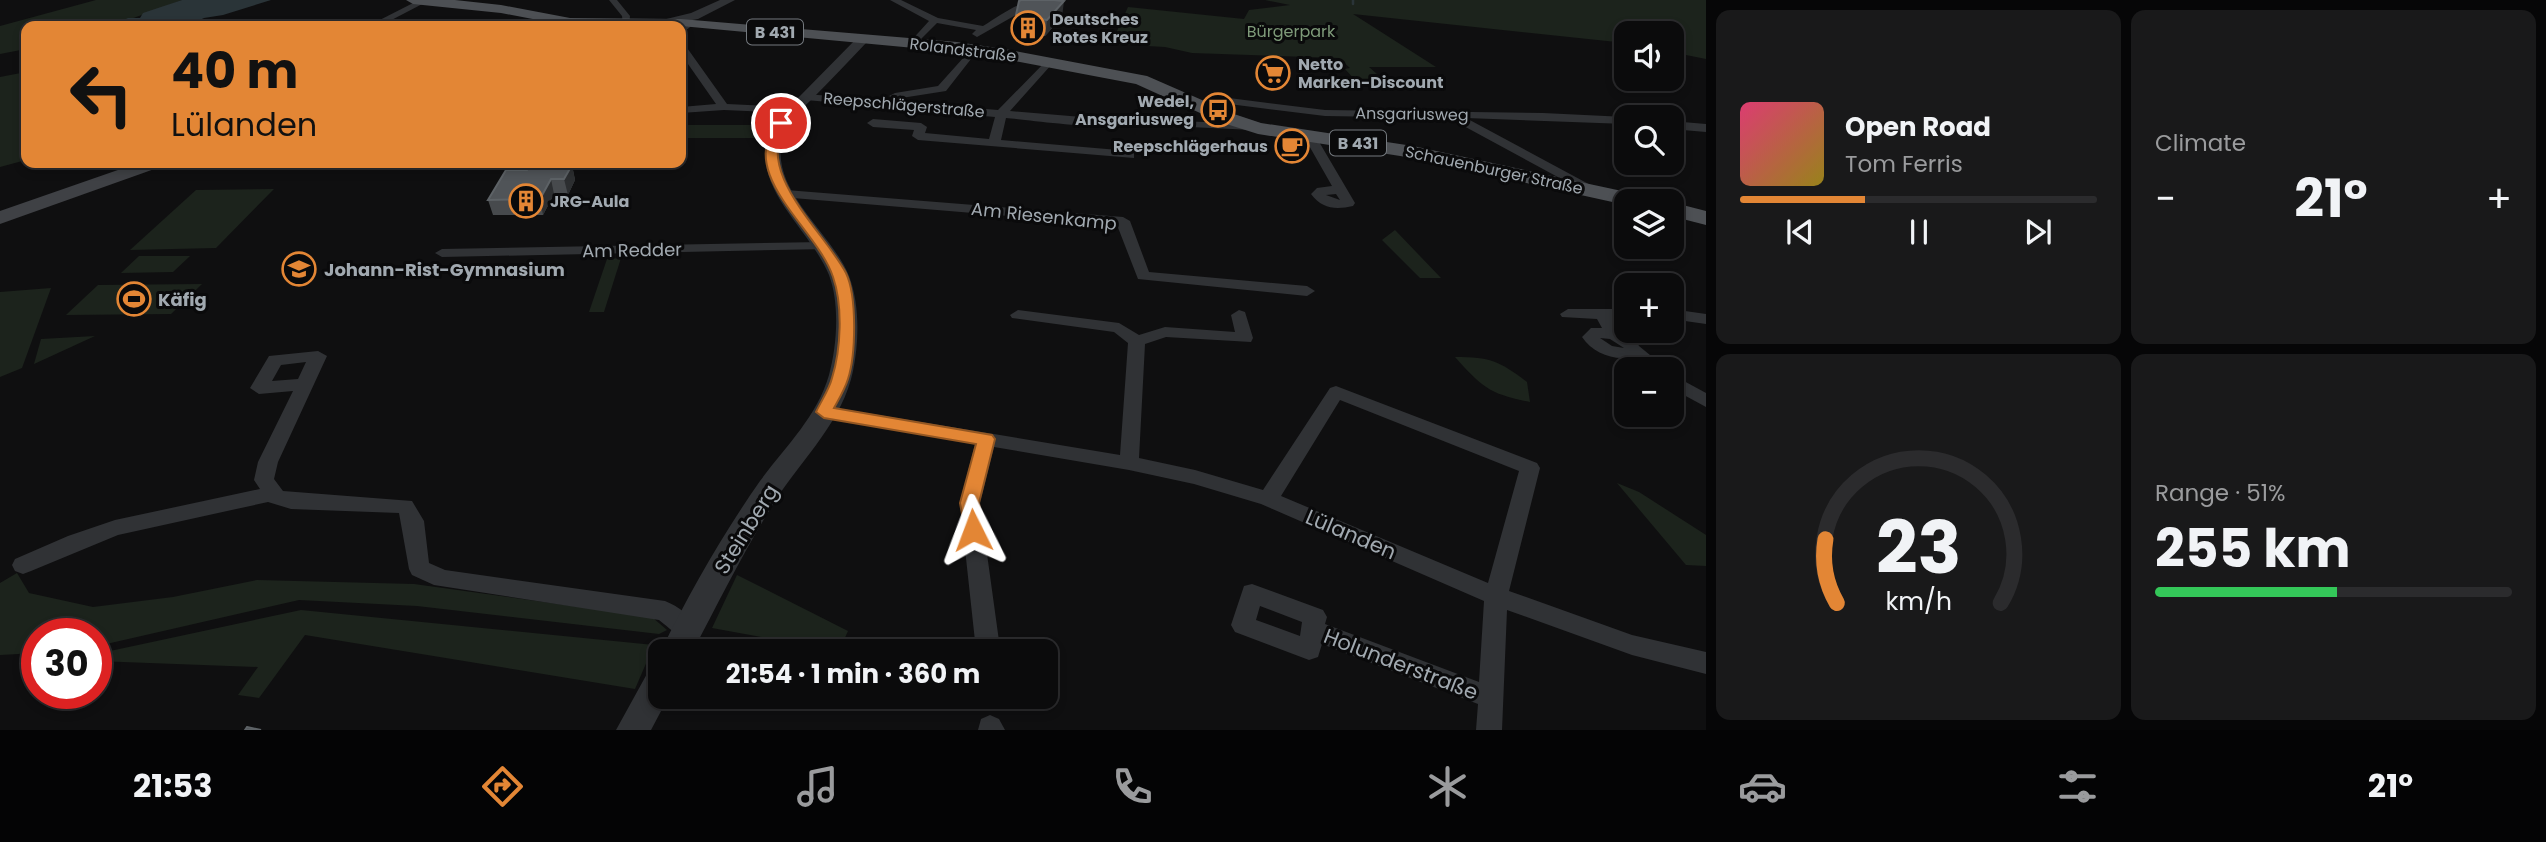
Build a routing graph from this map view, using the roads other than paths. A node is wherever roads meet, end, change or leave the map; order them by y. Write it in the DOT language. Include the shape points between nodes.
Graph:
graph roads {
  1 [pos="613,0"];
  2 [pos="729,0"];
  3 [pos="894,0"];
  4 [pos="1038,0"];
  5 [pos="419,1"];
  6 [pos="935,20"];
  7 [pos="382,21"];
  8 [pos="558,21"];
  9 [pos="630,21"];
  10 [pos="688,24"];
  11 [pos="985,29"];
  12 [pos="862,40"];
  13 [pos="914,43"];
  14 [pos="965,48"];
  15 [pos="686,54"];
  16 [pos="1048,62"];
  17 [pos="854,100"];
  18 [pos="1199,105"];
  19 [pos="795,106"];
  20 [pos="721,107"];
  21 [pos="686,110"];
  22 [pos="1002,113"];
  23 [pos="1450,114"];
  24 [pos="1227,118"];
  25 [pos="1614,121"];
  26 [pos="1130,122"];
  27 [pos="873,123"];
  28 [pos="1684,126"];
  29 [pos="1258,128"];
  30 [pos="1706,128"];
  31 [pos="1309,135"];
  32 [pos="994,142"];
  33 [pos="1130,155"];
  34 [pos="140,168"];
  35 [pos="1339,190"];
  36 [pos="1595,192"];
  37 [pos="786,194"];
  38 [pos="1614,196"];
  39 [pos="1684,212"];
  40 [pos="0,218"];
  41 [pos="1706,218"];
  42 [pos="822,246"];
  43 [pos="442,253"];
  44 [pos="1307,290"];
  45 [pos="1568,314"];
  46 [pos="1603,314"];
  47 [pos="1614,314"];
  48 [pos="1018,315"];
  49 [pos="1238,315"];
  50 [pos="1684,316"];
  51 [pos="1706,319"];
  52 [pos="1614,334"];
  53 [pos="1137,341"];
  54 [pos="1629,343"];
  55 [pos="1633,349"];
  56 [pos="1643,357"];
  57 [pos="304,384"];
  58 [pos="1684,388"];
  59 [pos="1706,401"];
  60 [pos="824,412"];
  61 [pos="986,439"];
  62 [pos="1129,463"];
  63 [pos="272,492"];
  64 [pos="1268,499"];
  65 [pos="23,565"];
  66 [pos="1496,596"];
  67 [pos="1313,630"];
  68 [pos="681,639"];
  69 [pos="683,639"];
  70 [pos="987,639"];
  71 [pos="1706,663"];
  72 [pos="1489,697"];
  73 [pos="648,703"];
  74 [pos="633,730"];
  75 [pos="1489,730"];
  1 -- 9 [label="street"];
  2 -- 10 [label="street"];
  3 -- 6 [label="street"];
  4 -- 11 [label="street"];
  5 -- 7 [label="street"];
  5 -- 8 [label="main road, B 431" via="501,9"];
  6 -- 11 [label="street"];
  6 -- 13 [label="street"];
  10 -- 12 [label="main road, Rolandstraße / B 431"];
  11 -- 14 [label="street"];
  12 -- 13 [label="main road, Rolandstraße / B 431"];
  12 -- 19 [label="street, Steinberg"];
  13 -- 14 [label="main road, Rolandstraße / B 431"];
  14 -- 16 [label="main road, Rolandstraße / B 431"];
  14 -- 17 [label="street" via="942,89"];
  15 -- 20 [label="street"];
  16 -- 18 [label="main road, Rolandstraße / B 431" via="1141,80"];
  16 -- 22 [label="street"];
  17 -- 19 [label="street, Reepschlägerstraße"];
  17 -- 22 [label="street, Reepschlägerstraße"];
  18 -- 23 [label="street, Ansgariusweg" via="1229,101 1325,113"];
  18 -- 24 [label="main road, Rolandstraße / B 431"];
  19 -- 20 [label="street, Reepschlägerstraße"];
  19 -- 37 [label="street, Steinberg" via="773,134 771,148 774,169"];
  20 -- 21 [label="street, Reepschlägerstraße"];
  22 -- 26 [label="street, Reepschlägerstraße"];
  22 -- 32 [label="street, Reepschlägerstraße"];
  23 -- 25 [label="street, Ansgariusweg"];
  23 -- 36 [label="street"];
  24 -- 29 [label="main road, Schauenburger Straße / B 431"];
  26 -- 29 [label="street"];
  27 -- 32 [label="street, Reepschlägerstraße" via="921,127 918,136"];
  28 -- 30 [label="street"];
  29 -- 31 [label="main road, Schauenburger Straße / B 431"];
  31 -- 35 [label="street"];
  31 -- 36 [label="main road, Schauenburger Straße / B 431" via="1413,152"];
  32 -- 33 [label="street, Reepschlägerstraße"];
  34 -- 40 [label="main road"];
  36 -- 38 [label="main road, Schauenburger Straße / B 431"];
  37 -- 42 [label="street, Steinberg"];
  37 -- 44 [label="street, Am Riesenkamp" via="1124,221 1143,276"];
  39 -- 41 [label="main road"];
  42 -- 43 [label="street, Am Redder"];
  42 -- 60 [label="street, Steinberg" via="839,274 844,294 846,343 840,379"];
  45 -- 46 [label="street"];
  46 -- 47 [label="street"];
  46 -- 52 [label="street"];
  48 -- 53 [label="street" via="1119,328"];
  49 -- 53 [label="street" via="1245,338 1165,332"];
  50 -- 51 [label="street"];
  52 -- 55 [label="street" via="1597,332 1590,337 1615,353"];
  53 -- 62 [label="street"];
  54 -- 55 [label="street"];
  55 -- 56 [label="street"];
  57 -- 63 [label="street" via="268,462 264,480"];
  58 -- 59 [label="street"];
  60 -- 61 [label="street, Lülanden"];
  60 -- 69 [label="street, Steinberg" via="742,531"];
  61 -- 62 [label="street, Lülanden"];
  61 -- 70 [label="street" via="970,503"];
  62 -- 64 [label="street, Lülanden"];
  63 -- 65 [label="street" via="237,505 130,524 64,544"];
  63 -- 68 [label="street" via="291,501 405,506 414,519 414,558 420,569 442,579 665,611"];
  64 -- 66 [label="street, Lülanden"];
  64 -- 66 [label="street, Holunderstraße" via="1336,392 1530,468"];
  66 -- 71 [label="street, Lülanden" via="1632,645"];
  66 -- 72 [label="street, Holunderstraße"];
  67 -- 72 [label="street, Holunderstraße"];
  72 -- 75 [label="street, Holunderstraße"];
  73 -- 74 [label="street"];
}
